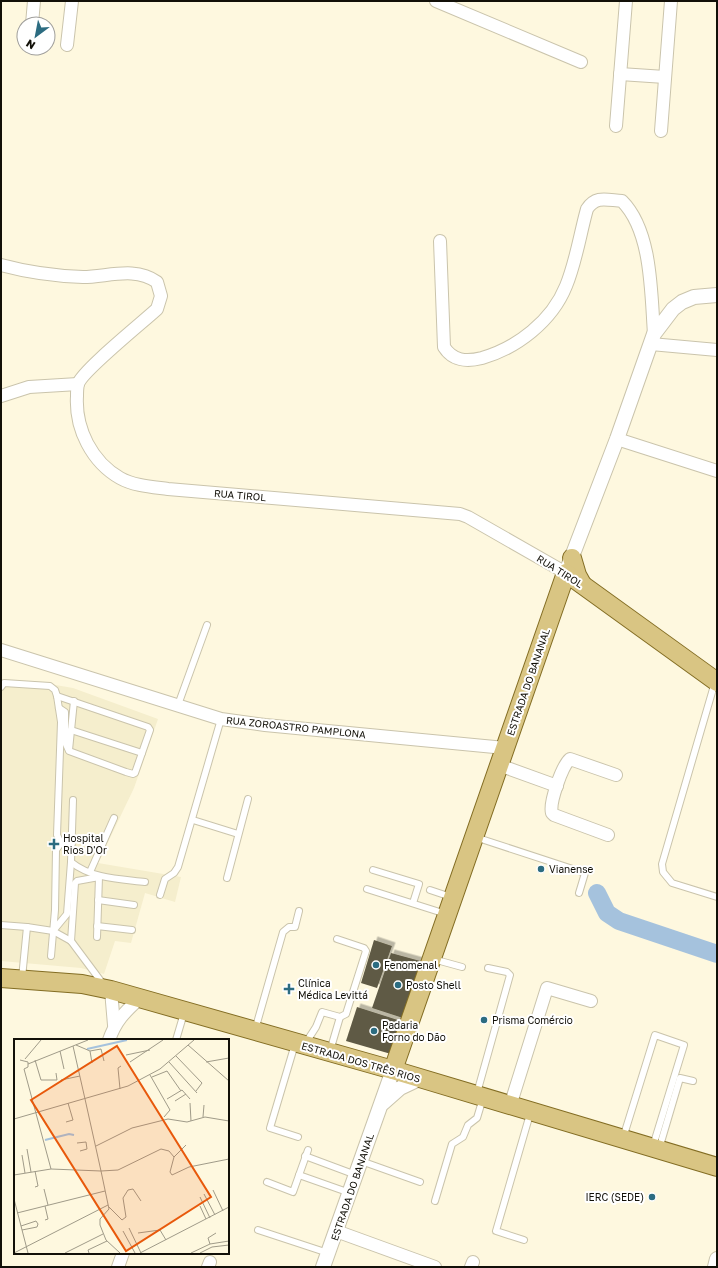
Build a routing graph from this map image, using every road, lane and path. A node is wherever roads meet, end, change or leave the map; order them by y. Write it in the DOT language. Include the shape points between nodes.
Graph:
graph roads {
  1 [pos="34,1"];
  2 [pos="72,1"];
  3 [pos="436,1"];
  4 [pos="626,1"];
  5 [pos="671,1"];
  6 [pos="33,16"];
  7 [pos="67,45"];
  8 [pos="581,62"];
  9 [pos="620,74"];
  10 [pos="665,77"];
  11 [pos="616,126"];
  12 [pos="661,131"];
  13 [pos="440,241"];
  14 [pos="1,265"];
  15 [pos="717,295"];
  16 [pos="653,339"];
  17 [pos="717,350"];
  18 [pos="78,384"];
  19 [pos="1,396"];
  20 [pos="617,439"];
  21 [pos="717,471"];
  22 [pos="569,565"];
  23 [pos="598,596"];
  24 [pos="551,614"];
  25 [pos="207,625"];
  26 [pos="1,650"];
  27 [pos="716,681"];
  28 [pos="1,687"];
  29 [pos="57,696"];
  30 [pos="74,701"];
  31 [pos="178,705"];
  32 [pos="58,708"];
  33 [pos="221,719"];
  34 [pos="71,730"];
  35 [pos="505,748"];
  36 [pos="69,752"];
  37 [pos="142,753"];
  38 [pos="499,765"];
  39 [pos="616,775"];
  40 [pos="557,786"];
  41 [pos="248,799"];
  42 [pos="73,800"];
  43 [pos="114,818"];
  44 [pos="193,820"];
  45 [pos="238,834"];
  46 [pos="608,835"];
  47 [pos="474,836"];
  48 [pos="61,843"];
  49 [pos="72,843"];
  50 [pos="71,862"];
  51 [pos="373,870"];
  52 [pos="90,872"];
  53 [pos="99,877"];
  54 [pos="227,878"];
  55 [pos="145,882"];
  56 [pos="367,889"];
  57 [pos="430,890"];
  58 [pos="579,893"];
  59 [pos="160,894"];
  60 [pos="717,897"];
  61 [pos="98,900"];
  62 [pos="413,903"];
  63 [pos="134,905"];
  64 [pos="450,906"];
  65 [pos="299,911"];
  66 [pos="1,924"];
  67 [pos="97,926"];
  68 [pos="27,927"];
  69 [pos="132,930"];
  70 [pos="53,931"];
  71 [pos="97,937"];
  72 [pos="337,939"];
  73 [pos="71,941"];
  74 [pos="51,956"];
  75 [pos="432,958"];
  76 [pos="462,967"];
  77 [pos="488,968"];
  78 [pos="1,978"];
  79 [pos="22,980"];
  80 [pos="108,990"];
  81 [pos="140,998"];
  82 [pos="591,1001"];
  83 [pos="185,1011"];
  84 [pos="340,1017"];
  85 [pos="114,1025"];
  86 [pos="255,1031"];
  87 [pos="109,1039"];
  88 [pos="176,1039"];
  89 [pos="300,1044"];
  90 [pos="330,1052"];
  91 [pos="393,1070"];
  92 [pos="419,1079"];
  93 [pos="693,1081"];
  94 [pos="480,1097"];
  95 [pos="510,1106"];
  96 [pos="380,1107"];
  97 [pos="530,1112"];
  98 [pos="298,1137"];
  99 [pos="622,1139"];
  100 [pos="656,1149"];
  101 [pos="361,1161"];
  102 [pos="717,1167"];
  103 [pos="299,1175"];
  104 [pos="356,1175"];
  105 [pos="267,1182"];
  106 [pos="420,1182"];
  107 [pos="350,1193"];
  108 [pos="435,1201"];
  109 [pos="258,1230"];
  110 [pos="336,1231"];
  111 [pos="524,1240"];
  112 [pos="328,1253"];
  113 [pos="123,1254"];
  114 [pos="717,1259"];
  115 [pos="118,1267"];
  116 [pos="323,1267"];
  117 [pos="435,1267"];
  118 [pos="714,1267"];
  1 -- 6 [label="street"];
  2 -- 7 [label="street"];
  3 -- 8 [label="street"];
  4 -- 9 [label="street"];
  5 -- 10 [label="street"];
  9 -- 10 [label="street"];
  9 -- 11 [label="street"];
  10 -- 12 [label="street"];
  13 -- 16 [label="street" via="444,346 449,355 461,360 474,360 511,346 539,324 553,309 566,285 587,209 597,199 622,201 634,217 645,245"];
  14 -- 18 [label="street" via="84,277 145,274 157,282 160,296 157,309 93,366"];
  15 -- 16 [label="street, ESTRADA DO BANANAL" via="694,297 682,302 673,309"];
  16 -- 17 [label="street"];
  16 -- 20 [label="street, ESTRADA DO BANANAL"];
  18 -- 19 [label="street" via="29,387"];
  18 -- 22 [label="street, RUA TIROL" via="76,404 85,440 107,469 122,479 138,485 460,514"];
  20 -- 21 [label="street"];
  20 -- 22 [label="street, ESTRADA DO BANANAL"];
  22 -- 23 [label="main road, RUA TIROL" via="582,584"];
  22 -- 24 [label="main road, ESTRADA DO BANANAL"];
  23 -- 24 [label="main road" via="571,596"];
  23 -- 27 [label="main road, RUA TIROL"];
  24 -- 35 [label="main road, ESTRADA DO BANANAL"];
  25 -- 31 [label="lane"];
  26 -- 31 [label="street, RUA ZOROASTRO PAMPLONA"];
  27 -- 60 [label="lane" via="662,864 663,872 672,883"];
  28 -- 29 [label="lane" via="4,683 50,686"];
  29 -- 30 [label="lane"];
  29 -- 32 [label="lane"];
  30 -- 34 [label="lane"];
  30 -- 37 [label="lane" via="148,727 150,730"];
  31 -- 33 [label="street, RUA ZOROASTRO PAMPLONA"];
  32 -- 36 [label="lane" via="65,712 65,742"];
  32 -- 48 [label="lane" via="60,722 57,835"];
  33 -- 35 [label="street, RUA ZOROASTRO PAMPLONA"];
  33 -- 44 [label="lane"];
  34 -- 36 [label="lane"];
  34 -- 37 [label="lane"];
  35 -- 38 [label="main road, ESTRADA DO BANANAL"];
  36 -- 37 [label="lane" via="133,774"];
  38 -- 40 [label="street"];
  38 -- 47 [label="main road, ESTRADA DO BANANAL"];
  39 -- 40 [label="street" via="570,759"];
  40 -- 46 [label="street" via="552,813"];
  41 -- 45 [label="lane"];
  42 -- 49 [label="lane"];
  43 -- 52 [label="lane"];
  44 -- 45 [label="lane"];
  44 -- 59 [label="lane" via="178,867 165,879"];
  45 -- 54 [label="lane"];
  47 -- 58 [label="lane" via="585,873"];
  47 -- 64 [label="main road, ESTRADA DO BANANAL"];
  48 -- 49 [label="lane"];
  48 -- 70 [label="lane" via="56,850"];
  49 -- 50 [label="lane"];
  50 -- 52 [label="lane"];
  50 -- 70 [label="lane" via="67,914"];
  51 -- 62 [label="lane" via="419,884"];
  52 -- 53 [label="lane"];
  53 -- 55 [label="lane"];
  53 -- 61 [label="lane"];
  53 -- 73 [label="lane" via="77,880 75,883"];
  56 -- 62 [label="lane"];
  57 -- 64 [label="lane"];
  61 -- 63 [label="lane"];
  61 -- 67 [label="lane"];
  62 -- 64 [label="lane"];
  64 -- 75 [label="main road, ESTRADA DO BANANAL"];
  65 -- 86 [label="lane" via="295,927 283,932"];
  66 -- 68 [label="lane"];
  67 -- 69 [label="lane"];
  67 -- 71 [label="lane"];
  68 -- 70 [label="lane"];
  68 -- 79 [label="lane"];
  70 -- 73 [label="lane"];
  70 -- 74 [label="lane"];
  72 -- 84 [label="lane" via="364,948 366,951 346,1014"];
  73 -- 80 [label="lane"];
  75 -- 76 [label="lane"];
  75 -- 91 [label="main road, ESTRADA DO BANANAL"];
  77 -- 94 [label="lane" via="507,972 510,976"];
  78 -- 79 [label="main road, ESTRADA DOS TRÊS RIOS"];
  79 -- 80 [label="main road, ESTRADA DOS TRÊS RIOS" via="82,984"];
  80 -- 81 [label="main road, ESTRADA DOS TRÊS RIOS"];
  80 -- 85 [label="street"];
  81 -- 83 [label="main road, ESTRADA DOS TRÊS RIOS"];
  81 -- 85 [label="street"];
  82 -- 95 [label="street" via="547,988"];
  83 -- 86 [label="main road, ESTRADA DOS TRÊS RIOS"];
  83 -- 88 [label="lane"];
  84 -- 89 [label="lane" via="322,1012 316,1027"];
  84 -- 90 [label="lane"];
  85 -- 87 [label="street"];
  86 -- 89 [label="main road, ESTRADA DOS TRÊS RIOS"];
  89 -- 90 [label="main road, ESTRADA DOS TRÊS RIOS"];
  89 -- 98 [label="lane" via="270,1128"];
  90 -- 91 [label="main road, ESTRADA DOS TRÊS RIOS"];
  91 -- 92 [label="main road, ESTRADA DOS TRÊS RIOS"];
  91 -- 96 [label="street, ESTRADA DO BANANAL"];
  92 -- 94 [label="main road, ESTRADA DOS TRÊS RIOS"];
  92 -- 96 [label="street, ESTRADA DO BANANAL" via="400,1088"];
  93 -- 100 [label="lane" via="680,1078"];
  94 -- 95 [label="main road, ESTRADA DOS TRÊS RIOS"];
  94 -- 108 [label="lane" via="477,1118 468,1125 463,1136 452,1144"];
  95 -- 97 [label="main road, ESTRADA DOS TRÊS RIOS"];
  96 -- 101 [label="street, ESTRADA DO BANANAL"];
  97 -- 99 [label="main road, ESTRADA DOS TRÊS RIOS"];
  97 -- 111 [label="lane" via="496,1231"];
  99 -- 100 [label="main road, ESTRADA DOS TRÊS RIOS"];
  99 -- 100 [label="lane" via="654,1035 684,1045"];
  100 -- 102 [label="main road, ESTRADA DOS TRÊS RIOS"];
  101 -- 104 [label="street, ESTRADA DO BANANAL"];
  101 -- 106 [label="lane"];
  103 -- 104 [label="lane" via="307,1153"];
  103 -- 105 [label="lane" via="293,1192"];
  103 -- 107 [label="lane"];
  104 -- 107 [label="street, ESTRADA DO BANANAL"];
  107 -- 110 [label="street, ESTRADA DO BANANAL"];
  109 -- 112 [label="lane"];
  110 -- 112 [label="street, ESTRADA DO BANANAL"];
  110 -- 117 [label="street"];
  112 -- 116 [label="street, ESTRADA DO BANANAL"];
  113 -- 115 [label="street"];
  114 -- 118 [label="street"];
}
